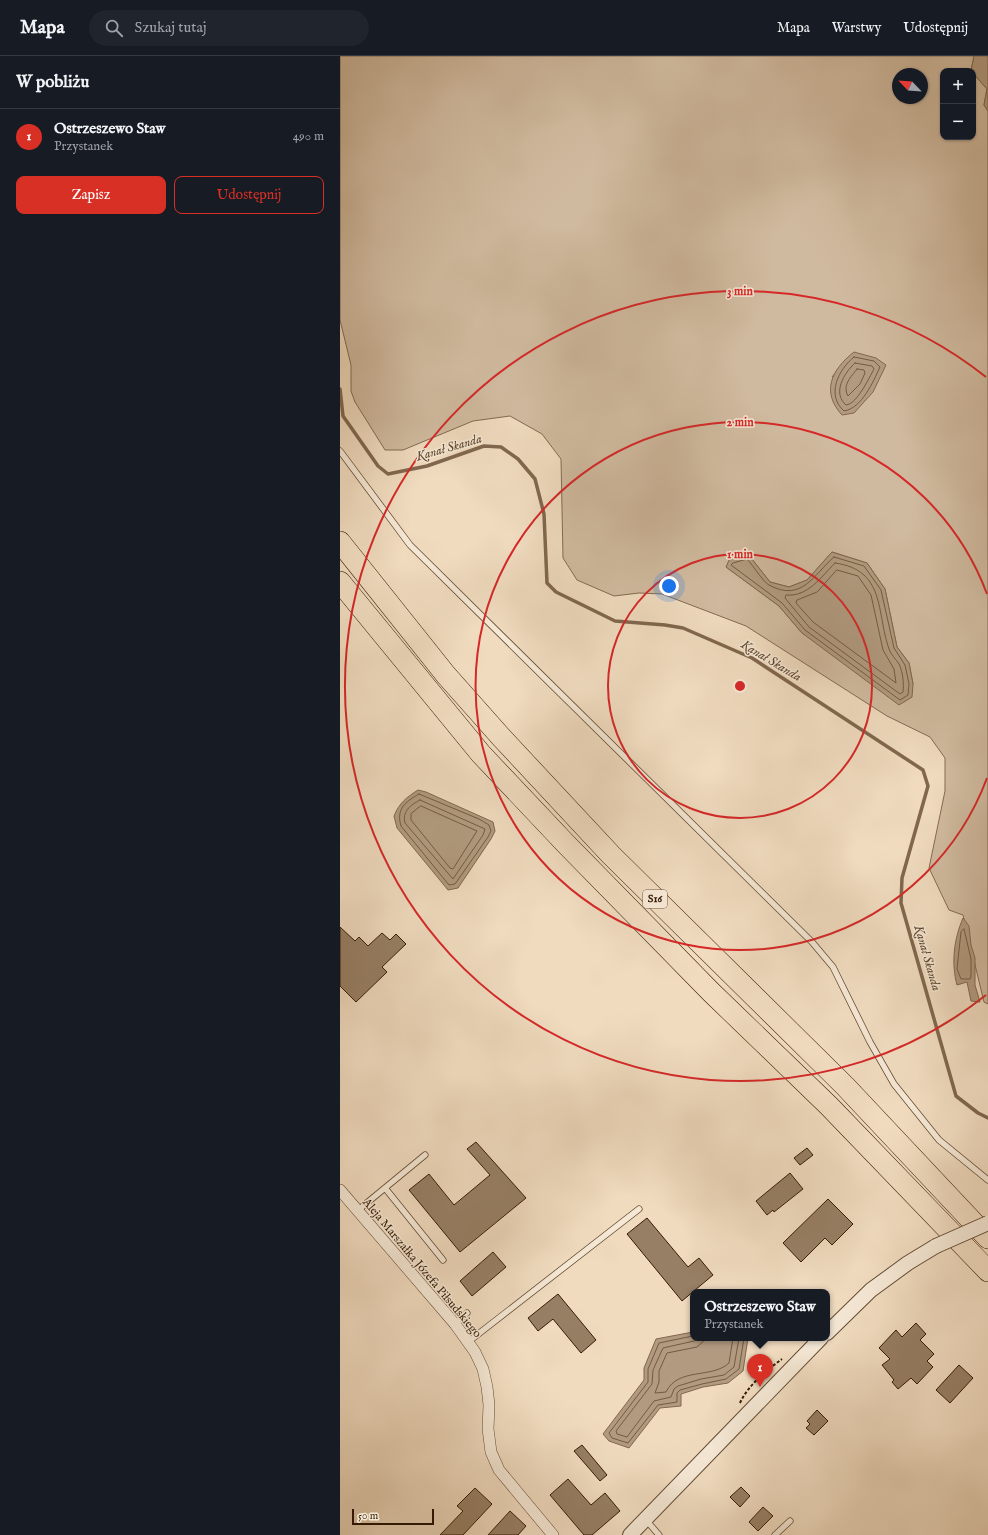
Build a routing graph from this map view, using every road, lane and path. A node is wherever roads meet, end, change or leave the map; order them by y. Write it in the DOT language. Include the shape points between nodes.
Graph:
graph roads {
  1 [pos="340,451"];
  2 [pos="340,542"];
  3 [pos="340,582"];
  4 [pos="425,1155"];
  5 [pos="988,1180"];
  6 [pos="385,1188"];
  7 [pos="340,1190"];
  8 [pos="639,1209"];
  9 [pos="357,1211"];
  10 [pos="988,1222"];
  11 [pos="988,1238"];
  12 [pos="443,1260"];
  13 [pos="988,1271"];
  14 [pos="467,1313"];
  15 [pos="455,1324"];
  16 [pos="830,1329"];
  17 [pos="818,1341"];
  18 [pos="468,1342"];
  19 [pos="645,1520"];
  20 [pos="790,1521"];
  21 [pos="553,1535"];
  22 [pos="630,1535"];
  23 [pos="659,1535"];
  24 [pos="775,1535"];
  1 -- 5 [label="lane" via="410,545 812,942 833,967 894,1084 939,1140"];
  2 -- 11 [label="highway, S16" via="446,674 611,855 845,1086"];
  3 -- 13 [label="highway, S16" via="481,754 705,987 829,1106"];
  4 -- 6 [label="lane"];
  6 -- 9 [label="lane"];
  6 -- 12 [label="lane"];
  7 -- 9 [label="street, Aleja Marszałka Józefa Piłsudskiego"];
  8 -- 18 [label="lane"];
  9 -- 15 [label="street, Aleja Marszałka Józefa Piłsudskiego"];
  10 -- 16 [label="street, bridge" via="967,1230 908,1263 871,1290"];
  14 -- 15 [label="lane"];
  15 -- 18 [label="street, Aleja Marszałka Józefa Piłsudskiego"];
  17 -- 19 [label="street"];
  18 -- 21 [label="street, Aleja Marszałka Józefa Piłsudskiego" via="483,1369 489,1405 488,1429 491,1452 499,1470"];
  19 -- 22 [label="street"];
  19 -- 23 [label="lane"];
  20 -- 24 [label="lane"];
}
